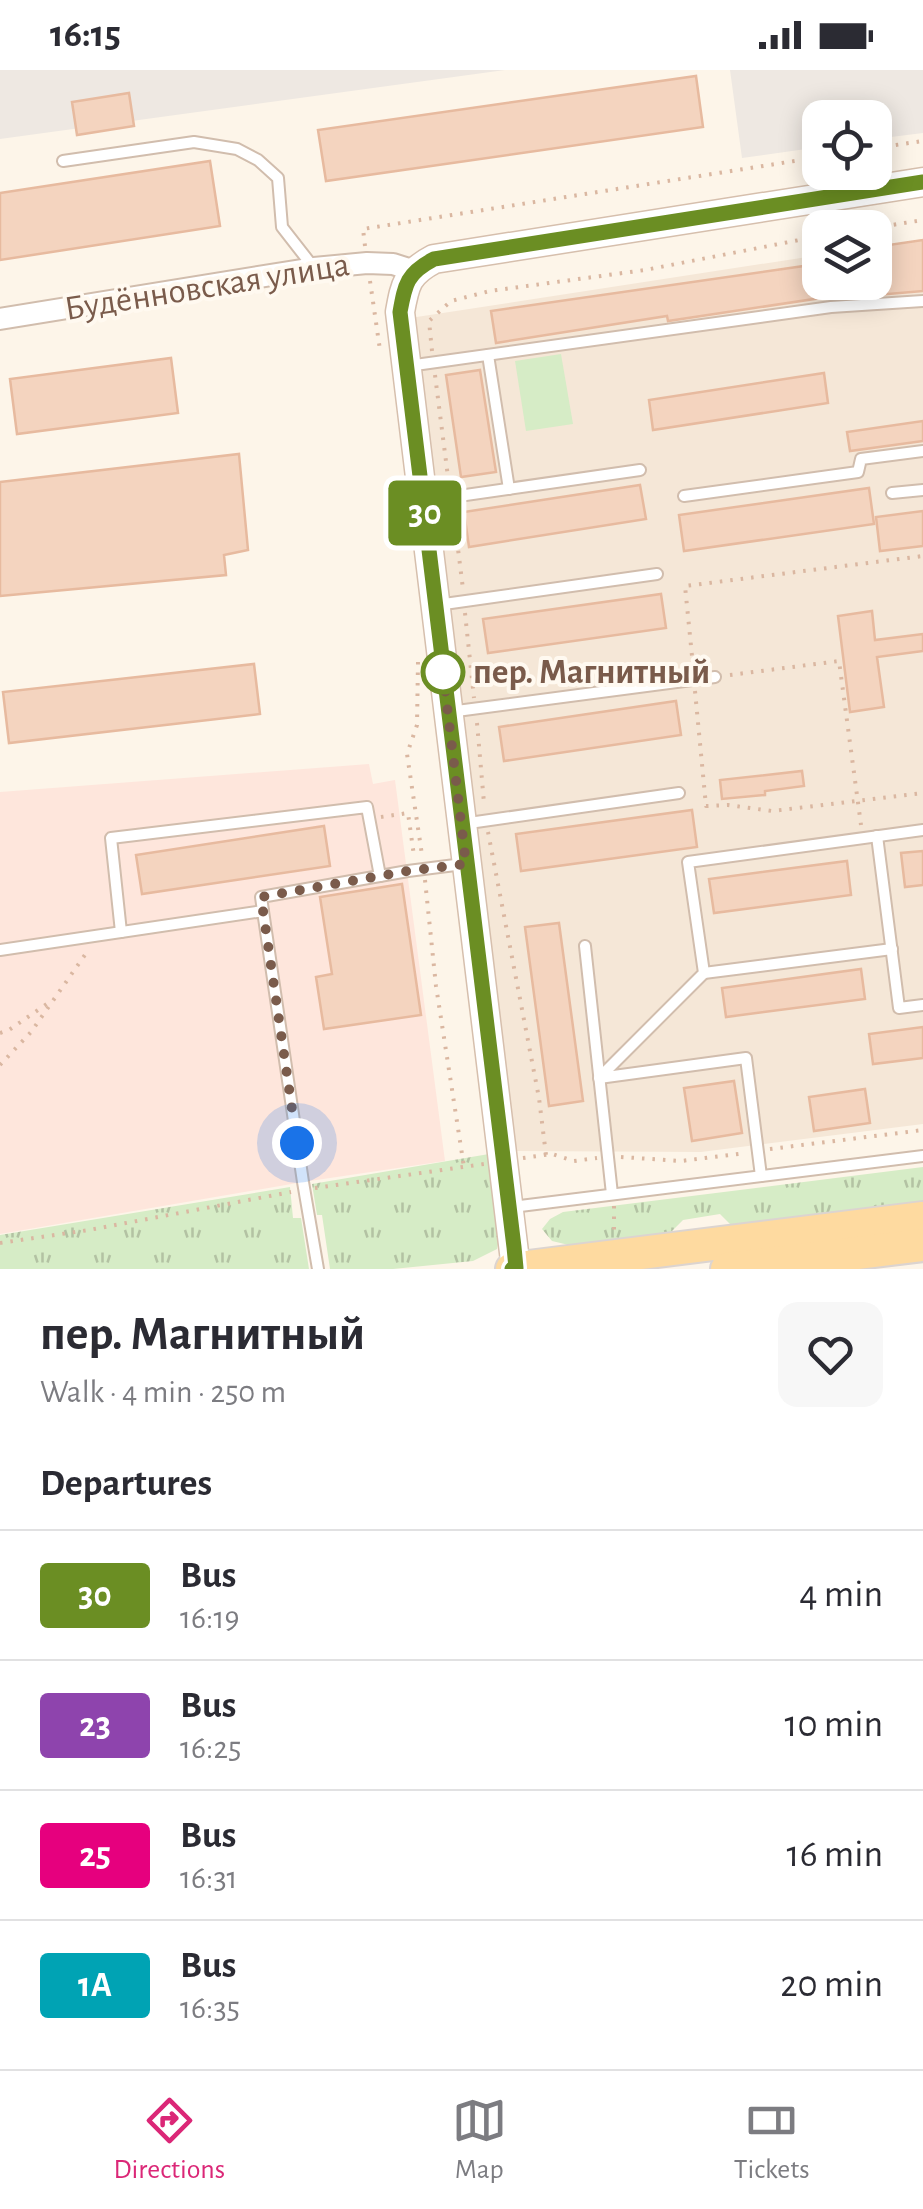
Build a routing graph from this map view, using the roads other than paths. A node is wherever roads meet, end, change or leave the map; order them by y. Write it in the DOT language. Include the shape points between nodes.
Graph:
graph roads {
  1 [pos="63,161"];
  2 [pos="923,182"];
  3 [pos="314,268"];
  4 [pos="414,272"];
  5 [pos="923,302"];
  6 [pos="0,319"];
  7 [pos="488,354"];
  8 [pos="394,361"];
  9 [pos="923,451"];
  10 [pos="640,470"];
  11 [pos="508,489"];
  12 [pos="923,490"];
  13 [pos="892,493"];
  14 [pos="684,496"];
  15 [pos="423,501"];
  16 [pos="657,574"];
  17 [pos="436,605"];
  18 [pos="715,677"];
  19 [pos="448,712"];
  20 [pos="679,792"];
  21 [pos="461,824"];
  22 [pos="923,830"];
  23 [pos="878,836"];
  24 [pos="466,864"];
  25 [pos="380,876"];
  26 [pos="263,911"];
  27 [pos="120,932"];
  28 [pos="584,946"];
  29 [pos="892,949"];
  30 [pos="0,950"];
  31 [pos="704,974"];
  32 [pos="923,1005"];
  33 [pos="599,1078"];
  34 [pos="923,1156"];
  35 [pos="760,1176"];
  36 [pos="613,1194"];
  37 [pos="508,1207"];
  38 [pos="923,1218"];
  39 [pos="923,1245"];
  40 [pos="318,1269"];
  41 [pos="515,1269"];
  42 [pos="727,1269"];
  1 -- 3 [label="lane" via="194,142 237,150 278,178 282,227"];
  2 -- 4 [label="main road" via="434,259"];
  3 -- 4 [label="street, Будённовская улица" via="368,263"];
  3 -- 6 [label="street, Будённовская улица"];
  4 -- 8 [label="main road, Будённовская улица" via="404,287"];
  5 -- 7 [label="lane" via="832,307"];
  7 -- 8 [label="lane"];
  7 -- 11 [label="lane"];
  8 -- 15 [label="main road"];
  9 -- 14 [label="lane" via="860,459 858,472"];
  10 -- 11 [label="lane"];
  11 -- 15 [label="lane"];
  12 -- 13 [label="lane"];
  15 -- 17 [label="main road"];
  16 -- 17 [label="lane"];
  17 -- 19 [label="main road"];
  18 -- 19 [label="lane"];
  19 -- 21 [label="main road"];
  20 -- 21 [label="lane"];
  21 -- 24 [label="main road"];
  22 -- 23 [label="lane"];
  23 -- 29 [label="lane"];
  23 -- 31 [label="lane" via="688,862"];
  24 -- 25 [label="lane"];
  24 -- 37 [label="main road"];
  25 -- 26 [label="lane" via="261,897"];
  25 -- 27 [label="lane" via="368,807 111,838"];
  26 -- 27 [label="lane"];
  26 -- 40 [label="lane"];
  27 -- 30 [label="lane"];
  28 -- 33 [label="lane"];
  29 -- 31 [label="lane"];
  29 -- 32 [label="lane" via="900,1008"];
  31 -- 33 [label="lane"];
  33 -- 35 [label="lane" via="746,1058"];
  33 -- 36 [label="lane"];
  34 -- 35 [label="lane"];
  35 -- 36 [label="lane"];
  36 -- 37 [label="lane"];
  37 -- 41 [label="main road"];
  38 -- 41 [label="main road"];
  39 -- 42 [label="main road"];
}
